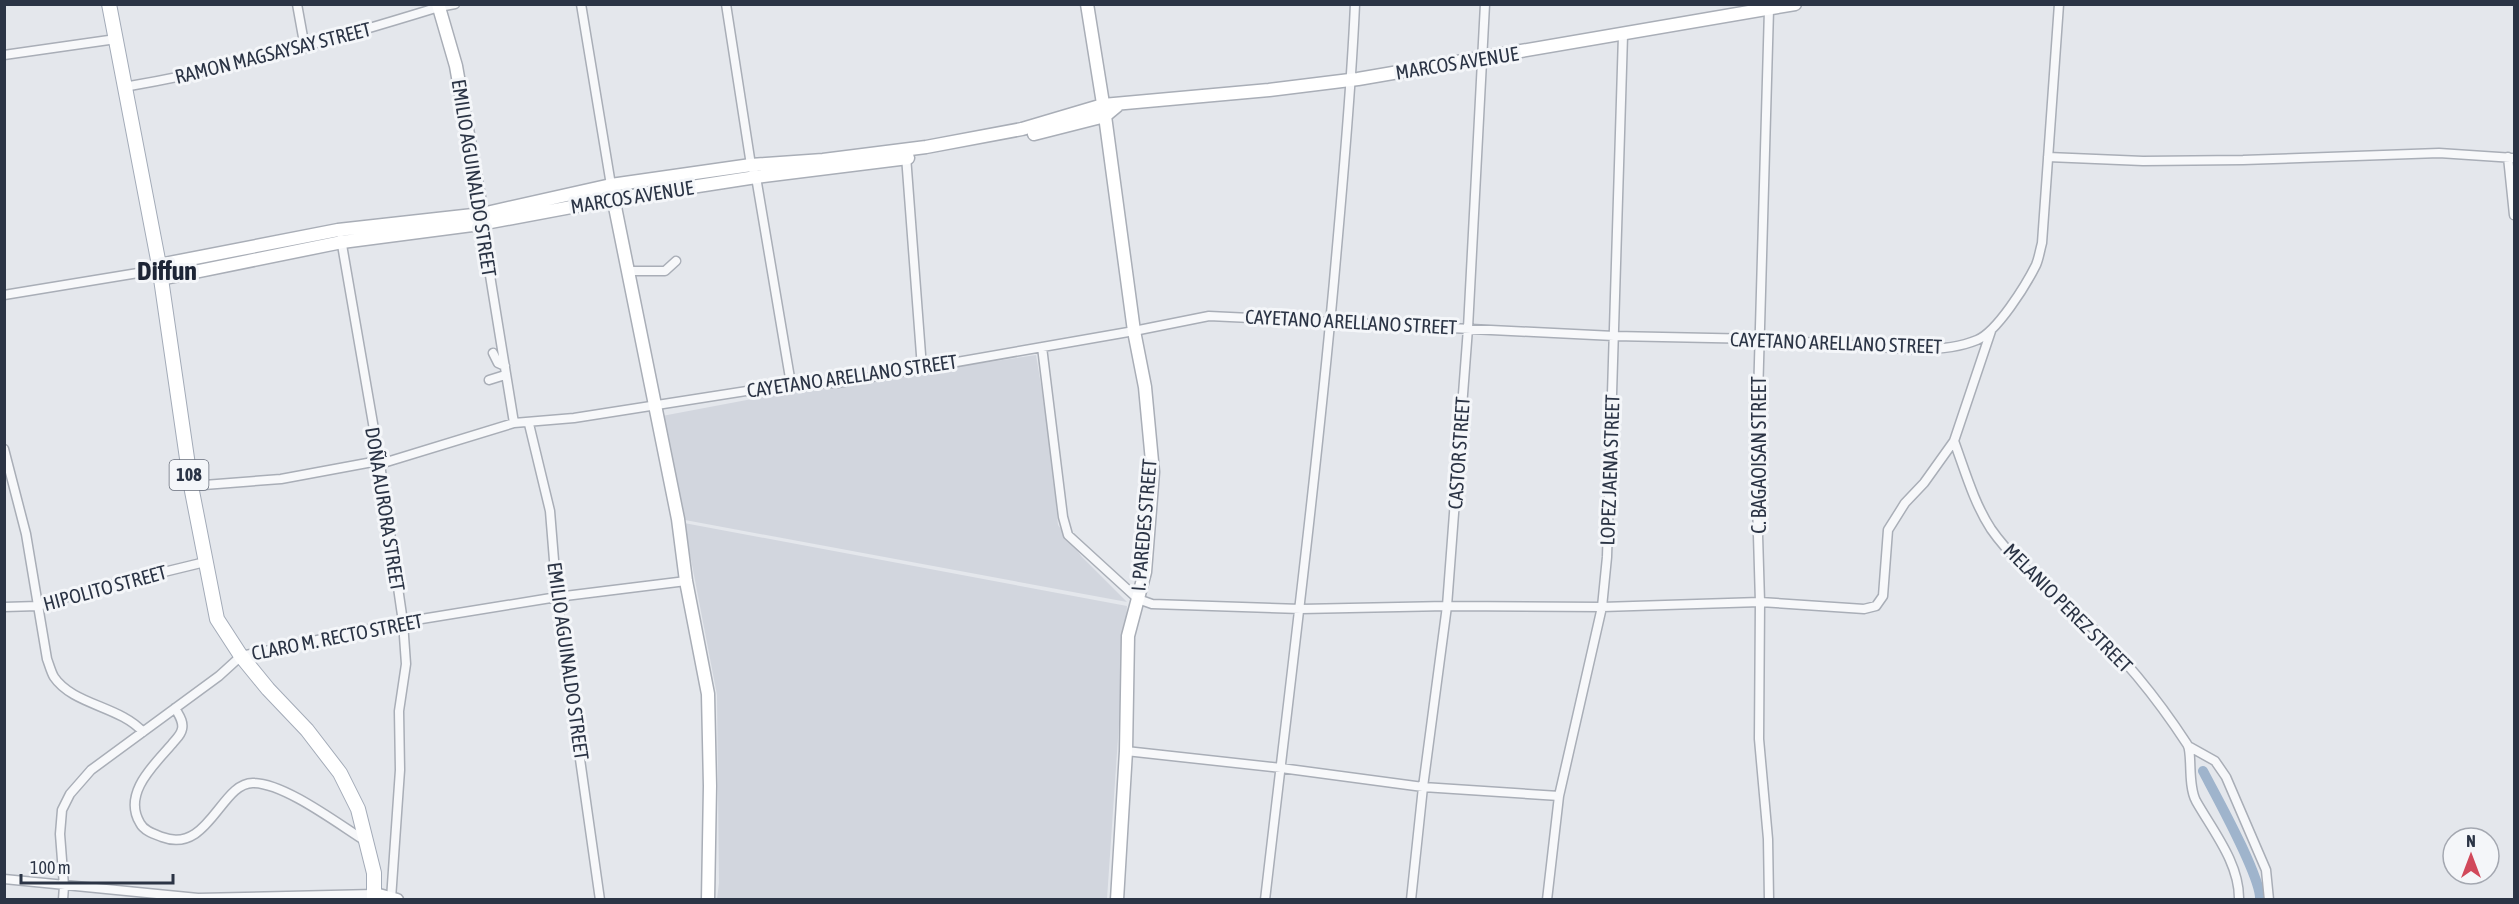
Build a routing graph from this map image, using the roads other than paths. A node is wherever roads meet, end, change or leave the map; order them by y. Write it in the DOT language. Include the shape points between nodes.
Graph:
graph roads {
  1 [pos="109,4"];
  2 [pos="297,4"];
  3 [pos="455,4"];
  4 [pos="581,4"];
  5 [pos="726,4"];
  6 [pos="1087,4"];
  7 [pos="1355,4"];
  8 [pos="1485,4"];
  9 [pos="1795,4"];
  10 [pos="2059,4"];
  11 [pos="438,6"];
  12 [pos="1769,9"];
  13 [pos="1623,35"];
  14 [pos="116,39"];
  15 [pos="305,48"];
  16 [pos="4,55"];
  17 [pos="1483,59"];
  18 [pos="1352,80"];
  19 [pos="124,87"];
  20 [pos="1104,111"];
  21 [pos="906,154"];
  22 [pos="2048,157"];
  23 [pos="2511,158"];
  24 [pos="751,165"];
  25 [pos="756,177"];
  26 [pos="611,185"];
  27 [pos="614,199"];
  28 [pos="2514,215"];
  29 [pos="481,219"];
  30 [pos="338,230"];
  31 [pos="342,242"];
  32 [pos="676,261"];
  33 [pos="628,271"];
  34 [pos="144,272"];
  35 [pos="159,272"];
  36 [pos="4,295"];
  37 [pos="1330,322"];
  38 [pos="1468,328"];
  39 [pos="1134,331"];
  40 [pos="1991,331"];
  41 [pos="1614,336"];
  42 [pos="1760,339"];
  43 [pos="1042,347"];
  44 [pos="493,353"];
  45 [pos="922,368"];
  46 [pos="505,370"];
  47 [pos="489,380"];
  48 [pos="791,384"];
  49 [pos="656,405"];
  50 [pos="514,423"];
  51 [pos="529,424"];
  52 [pos="1954,441"];
  53 [pos="4,449"];
  54 [pos="379,463"];
  55 [pos="191,486"];
  56 [pos="205,562"];
  57 [pos="686,581"];
  58 [pos="557,597"];
  59 [pos="1138,599"];
  60 [pos="1760,602"];
  61 [pos="38,606"];
  62 [pos="1448,606"];
  63 [pos="1602,606"];
  64 [pos="4,607"];
  65 [pos="1301,609"];
  66 [pos="403,622"];
  67 [pos="241,656"];
  68 [pos="175,708"];
  69 [pos="143,732"];
  70 [pos="2190,747"];
  71 [pos="1126,751"];
  72 [pos="1281,768"];
  73 [pos="1423,787"];
  74 [pos="1559,796"];
  75 [pos="367,842"];
  76 [pos="4,879"];
  77 [pos="64,886"];
  78 [pos="374,897"];
  79 [pos="198,899"];
  80 [pos="391,899"];
  81 [pos="63,900"];
  82 [pos="397,900"];
  83 [pos="600,900"];
  84 [pos="708,900"];
  85 [pos="1117,900"];
  86 [pos="1265,900"];
  87 [pos="1411,900"];
  88 [pos="1547,900"];
  89 [pos="1769,900"];
  90 [pos="2239,900"];
  91 [pos="2269,900"];
  1 -- 14 [label="main road, 108"];
  2 -- 15 [label="street"];
  3 -- 11 [label="street, RAMON MAGSAYSAY STREET"];
  4 -- 26 [label="street"];
  5 -- 24 [label="street"];
  6 -- 20 [label="main road, I. PAREDES STREET"];
  7 -- 18 [label="street"];
  8 -- 17 [label="street, CASTOR STREET"];
  9 -- 12 [label="main road, MARCOS AVENUE"];
  10 -- 22 [label="street"];
  11 -- 15 [label="street, RAMON MAGSAYSAY STREET"];
  11 -- 29 [label="main road, EMILIO AGUINALDO STREET" via="456,66"];
  12 -- 13 [label="main road, MARCOS AVENUE"];
  12 -- 42 [label="street, C. BAGAOISAN STREET"];
  13 -- 17 [label="main road, MARCOS AVENUE"];
  13 -- 41 [label="street, LOPEZ JAENA STREET"];
  14 -- 16 [label="street"];
  14 -- 19 [label="main road, 108"];
  15 -- 19 [label="street, RAMON MAGSAYSAY STREET"];
  17 -- 18 [label="main road, MARCOS AVENUE"];
  17 -- 38 [label="street, CASTOR STREET"];
  18 -- 20 [label="main road, MARCOS AVENUE" via="1117,106"];
  18 -- 37 [label="street"];
  19 -- 35 [label="main road, 108"];
  20 -- 21 [label="main road, MARCOS AVENUE"];
  20 -- 39 [label="main road, I. PAREDES STREET"];
  21 -- 24 [label="main road, MARCOS AVENUE"];
  21 -- 25 [label="main road, MARCOS AVENUE"];
  21 -- 45 [label="street"];
  22 -- 23 [label="street" via="2143,161 2439,153"];
  22 -- 40 [label="street" via="2037,262"];
  23 -- 28 [label="street"];
  24 -- 25 [label="street"];
  24 -- 26 [label="main road, MARCOS AVENUE"];
  25 -- 27 [label="main road, MARCOS AVENUE"];
  25 -- 48 [label="street"];
  26 -- 27 [label="main road"];
  26 -- 29 [label="main road, MARCOS AVENUE"];
  27 -- 29 [label="main road, MARCOS AVENUE"];
  27 -- 33 [label="main road"];
  29 -- 30 [label="main road, MARCOS AVENUE"];
  29 -- 31 [label="main road, MARCOS AVENUE"];
  29 -- 46 [label="street, EMILIO AGUINALDO STREET"];
  30 -- 31 [label="street, DOÑA AURORA STREET"];
  30 -- 35 [label="main road, MARCOS AVENUE"];
  31 -- 35 [label="main road, MARCOS AVENUE"];
  31 -- 54 [label="street, DOÑA AURORA STREET"];
  32 -- 33 [label="street" via="665,271"];
  33 -- 49 [label="main road"];
  34 -- 35 [label="street, MARCOS AVENUE"];
  34 -- 35 [label="street"];
  34 -- 36 [label="street, MARCOS AVENUE"];
  35 -- 55 [label="main road, 108"];
  37 -- 38 [label="street, CAYETANO ARELLANO STREET"];
  37 -- 39 [label="street, CAYETANO ARELLANO STREET" via="1209,316"];
  37 -- 65 [label="street"];
  38 -- 41 [label="street, CAYETANO ARELLANO STREET"];
  38 -- 62 [label="street, CASTOR STREET"];
  39 -- 43 [label="street, CAYETANO ARELLANO STREET"];
  39 -- 59 [label="main road, I. PAREDES STREET" via="1145,387 1153,472"];
  40 -- 42 [label="street, CAYETANO ARELLANO STREET" via="1978,340 1929,350"];
  40 -- 52 [label="street"];
  41 -- 42 [label="street, CAYETANO ARELLANO STREET"];
  41 -- 63 [label="street, LOPEZ JAENA STREET"];
  42 -- 60 [label="street, C. BAGAOISAN STREET" via="1756,468"];
  43 -- 45 [label="street, CAYETANO ARELLANO STREET"];
  43 -- 59 [label="street" via="1068,535"];
  44 -- 46 [label="street"];
  45 -- 48 [label="street, CAYETANO ARELLANO STREET" via="837,382"];
  46 -- 47 [label="street"];
  46 -- 50 [label="street, EMILIO AGUINALDO STREET"];
  48 -- 49 [label="street, CAYETANO ARELLANO STREET"];
  49 -- 51 [label="street, CAYETANO ARELLANO STREET"];
  49 -- 57 [label="main road"];
  50 -- 51 [label="street, CAYETANO ARELLANO STREET"];
  50 -- 54 [label="street, CAYETANO ARELLANO STREET"];
  51 -- 58 [label="street, EMILIO AGUINALDO STREET" via="550,511"];
  52 -- 60 [label="street" via="1888,530 1883,596 1876,606 1864,609"];
  52 -- 70 [label="street, MELANIO PEREZ STREET" via="1990,528 2008,551 2083,618 2143,682"];
  53 -- 61 [label="street" via="26,534"];
  54 -- 55 [label="street, CAYETANO ARELLANO STREET" via="281,479"];
  54 -- 66 [label="street, DOÑA AURORA STREET"];
  55 -- 56 [label="main road, 108"];
  56 -- 61 [label="street, HIPOLITO STREET"];
  56 -- 67 [label="main road, 108" via="217,619"];
  57 -- 58 [label="street, CLARO M. RECTO STREET"];
  57 -- 84 [label="main road" via="708,694"];
  58 -- 66 [label="street, CLARO M. RECTO STREET"];
  58 -- 83 [label="street, EMILIO AGUINALDO STREET"];
  59 -- 65 [label="street" via="1152,604"];
  59 -- 71 [label="main road, I. PAREDES STREET" via="1128,636"];
  60 -- 63 [label="street"];
  60 -- 89 [label="street, C. BAGAOISAN STREET" via="1759,739"];
  61 -- 64 [label="street, HIPOLITO STREET"];
  61 -- 69 [label="street" via="54,677 69,690 126,716"];
  62 -- 63 [label="street"];
  62 -- 65 [label="street"];
  62 -- 73 [label="street, CASTOR STREET"];
  63 -- 74 [label="street, LOPEZ JAENA STREET"];
  65 -- 72 [label="street"];
  66 -- 67 [label="street, CLARO M. RECTO STREET"];
  66 -- 80 [label="street, DOÑA AURORA STREET" via="406,664 399,711 400,770"];
  67 -- 68 [label="street, CLARO M. RECTO STREET"];
  67 -- 75 [label="main road, 108" via="340,773 358,809"];
  68 -- 69 [label="street, CLARO M. RECTO STREET"];
  68 -- 75 [label="street" via="182,720 181,733 144,777 135,800 140,824 151,833 167,839 196,833 235,788 254,783 288,793"];
  69 -- 77 [label="street, CLARO M. RECTO STREET" via="91,770 70,794 62,810 60,834"];
  70 -- 90 [label="street" via="2194,798 2234,868 2240,884"];
  70 -- 91 [label="street" via="2215,761 2226,777 2266,870"];
  71 -- 72 [label="street"];
  71 -- 85 [label="main road, I. PAREDES STREET"];
  72 -- 73 [label="street"];
  72 -- 86 [label="street"];
  73 -- 74 [label="street"];
  73 -- 87 [label="street, CASTOR STREET"];
  74 -- 88 [label="street, LOPEZ JAENA STREET"];
  75 -- 78 [label="main road, 108" via="374,873"];
  76 -- 77 [label="street"];
  77 -- 79 [label="street"];
  77 -- 81 [label="street, CLARO M. RECTO STREET"];
  78 -- 79 [label="street"];
  78 -- 80 [label="main road"];
  80 -- 82 [label="main road"];
}
